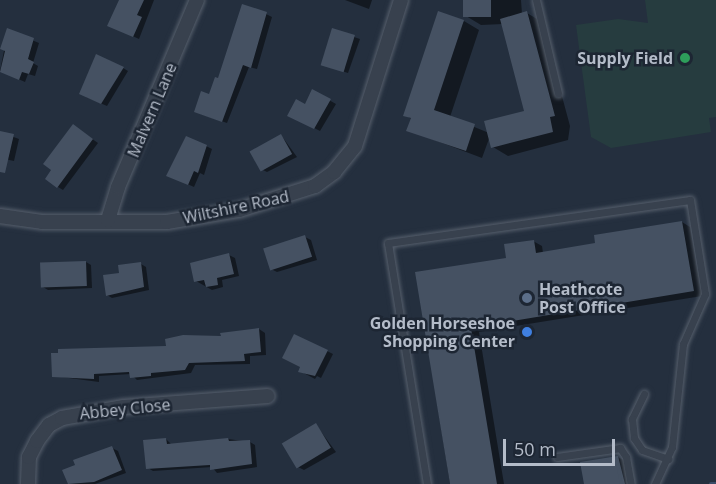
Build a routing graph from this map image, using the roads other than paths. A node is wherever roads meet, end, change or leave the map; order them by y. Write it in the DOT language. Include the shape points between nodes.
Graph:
graph roads {
  1 [pos="197,0"];
  2 [pos="401,0"];
  3 [pos="536,0"];
  4 [pos="558,93"];
  5 [pos="0,216"];
  6 [pos="18,219"];
  7 [pos="108,220"];
  8 [pos="0,223"];
  9 [pos="644,394"];
  10 [pos="268,396"];
  11 [pos="556,458"];
  12 [pos="668,459"];
  13 [pos="28,484"];
  14 [pos="427,484"];
  15 [pos="631,484"];
  16 [pos="655,484"];
  1 -- 7 [label="street, Malvern Lane" via="118,187"];
  2 -- 7 [label="street, Wiltshire Road" via="355,146 334,172 315,186 239,210 167,222"];
  3 -- 4 [label="lane"];
  5 -- 6 [label="street, Wiltshire Road"];
  6 -- 7 [label="street, Wiltshire Road"];
  6 -- 8 [label="street, Wiltshire Road"];
  9 -- 12 [label="lane" via="632,419 634,438 642,450"];
  10 -- 13 [label="street, Abbey Close" via="124,407 62,418 49,425 37,441 29,457"];
  11 -- 15 [label="lane" via="620,448 626,457"];
  12 -- 14 [label="lane" via="676,429 683,344 705,294 690,200 388,243"];
  12 -- 16 [label="lane"];
}
